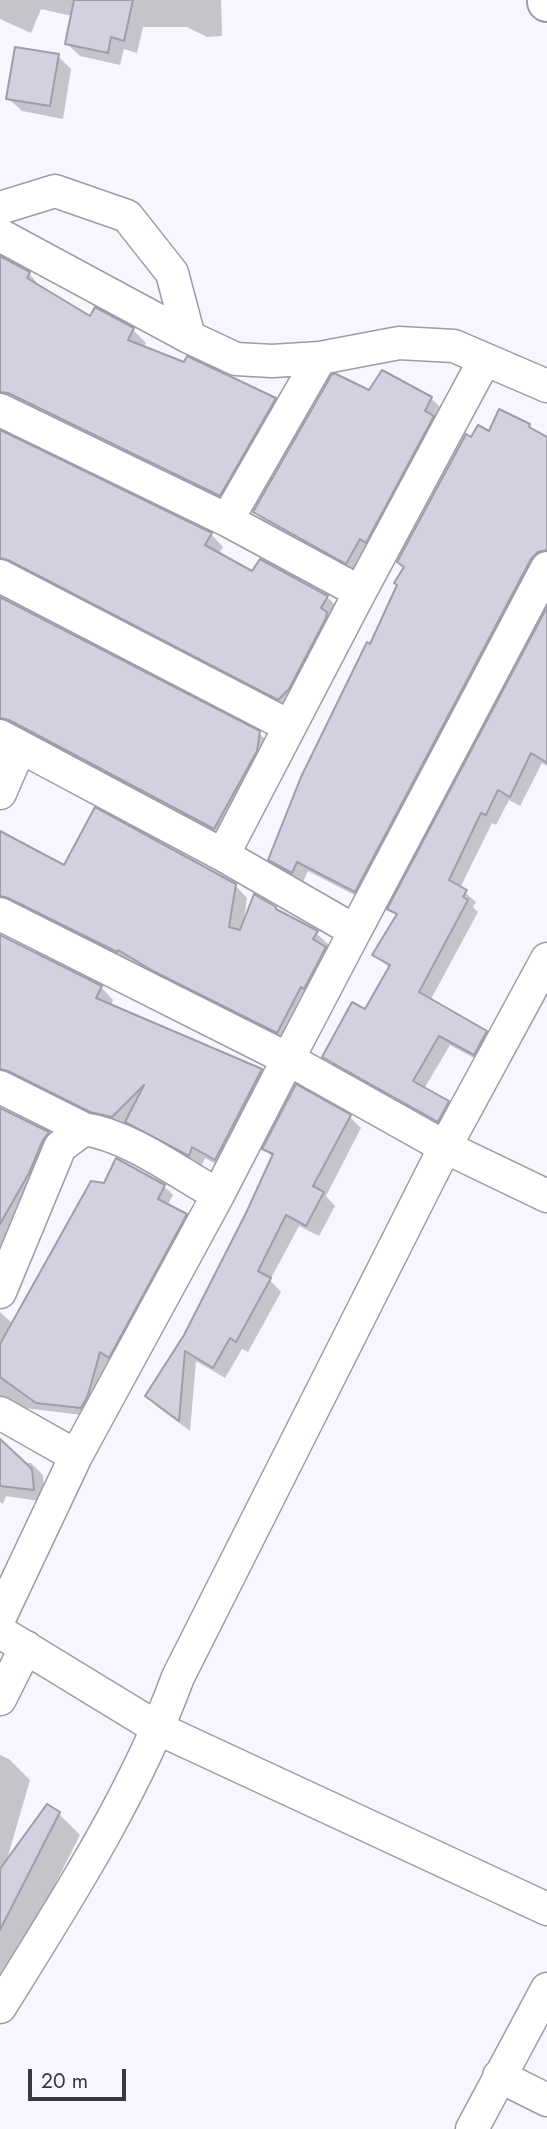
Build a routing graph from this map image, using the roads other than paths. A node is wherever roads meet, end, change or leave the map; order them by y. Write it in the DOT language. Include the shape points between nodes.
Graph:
graph roads {
  1 [pos="0,208"];
  2 [pos="0,235"];
  3 [pos="188,337"];
  4 [pos="320,358"];
  5 [pos="484,360"];
  6 [pos="547,386"];
  7 [pos="0,411"];
  8 [pos="227,520"];
  9 [pos="547,568"];
  10 [pos="0,576"];
  11 [pos="360,592"];
  12 [pos="289,726"];
  13 [pos="10,741"];
  14 [pos="0,793"];
  15 [pos="223,855"];
  16 [pos="0,914"];
  17 [pos="355,931"];
  18 [pos="547,959"];
  19 [pos="288,1059"];
  20 [pos="0,1087"];
  21 [pos="84,1129"];
  22 [pos="445,1147"];
  23 [pos="218,1195"];
  24 [pos="547,1196"];
  25 [pos="9,1244"];
  26 [pos="0,1292"];
  27 [pos="0,1413"];
  28 [pos="76,1456"];
  29 [pos="0,1617"];
  30 [pos="13,1639"];
  31 [pos="0,1699"];
  32 [pos="159,1728"];
  33 [pos="547,1909"];
  34 [pos="547,1989"];
  35 [pos="0,2007"];
  36 [pos="499,2076"];
  37 [pos="547,2100"];
  38 [pos="472,2129"];
  1 -- 3 [label="street" via="55,191 127,216 172,273"];
  2 -- 3 [label="street"];
  3 -- 4 [label="street" via="236,359"];
  4 -- 5 [label="street" via="399,343 454,346"];
  4 -- 8 [label="street"];
  5 -- 6 [label="street"];
  5 -- 11 [label="street"];
  7 -- 8 [label="street"];
  8 -- 11 [label="street"];
  9 -- 17 [label="street"];
  10 -- 12 [label="street"];
  11 -- 12 [label="street"];
  12 -- 15 [label="street"];
  13 -- 14 [label="street"];
  13 -- 15 [label="street"];
  15 -- 17 [label="street"];
  16 -- 19 [label="street"];
  17 -- 19 [label="street"];
  18 -- 22 [label="street"];
  19 -- 22 [label="street"];
  19 -- 23 [label="street"];
  20 -- 21 [label="street"];
  21 -- 23 [label="street" via="120,1139"];
  21 -- 25 [label="street" via="60,1147"];
  22 -- 24 [label="street"];
  22 -- 32 [label="street" via="178,1676"];
  23 -- 28 [label="street"];
  25 -- 26 [label="street"];
  27 -- 28 [label="street"];
  28 -- 29 [label="street"];
  30 -- 31 [label="street"];
  30 -- 32 [label="street"];
  32 -- 33 [label="street"];
  32 -- 35 [label="street" via="85,1870"];
  34 -- 36 [label="street"];
  36 -- 37 [label="street"];
  36 -- 38 [label="street"];
}
